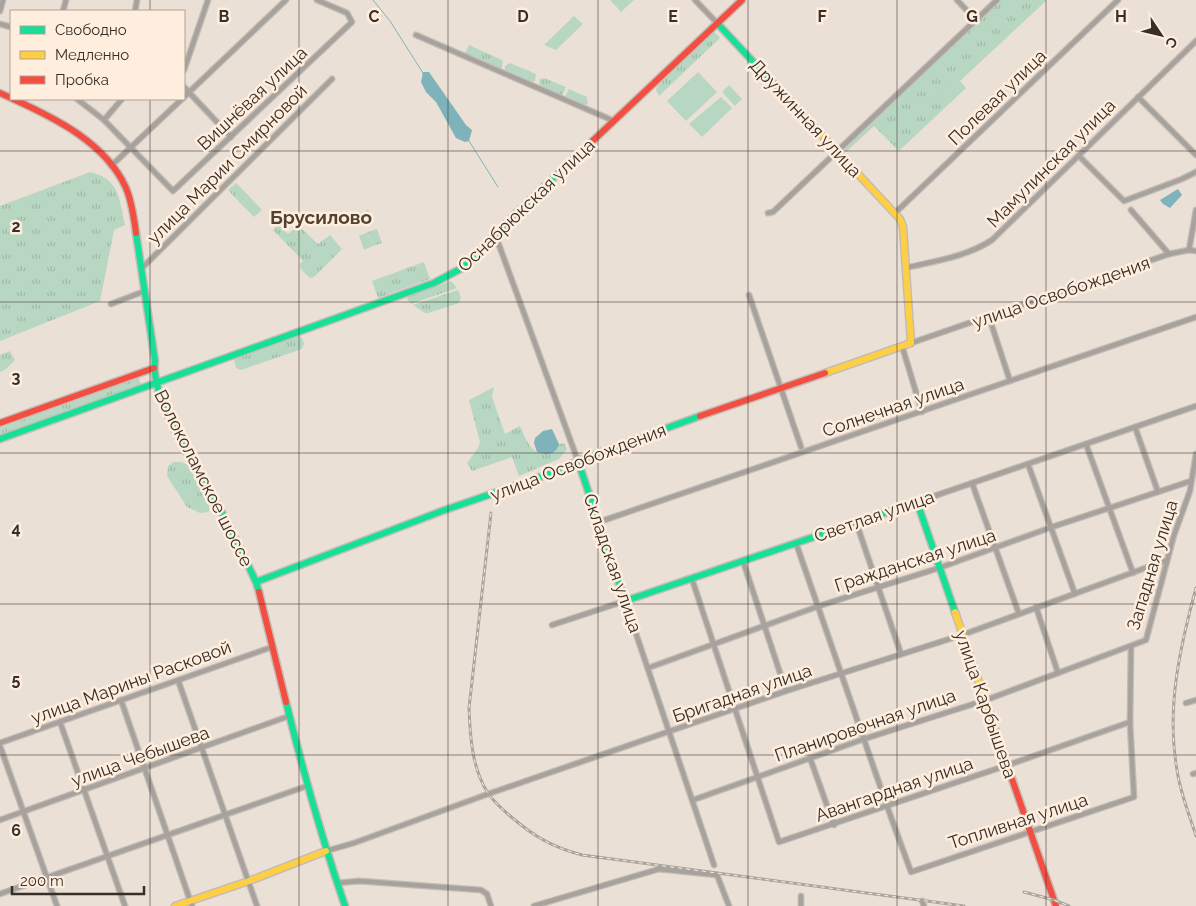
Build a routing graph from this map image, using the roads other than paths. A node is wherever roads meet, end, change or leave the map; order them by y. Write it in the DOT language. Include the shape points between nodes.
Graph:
graph roads {
  1 [pos="3,0"];
  2 [pos="208,0"];
  3 [pos="286,0"];
  4 [pos="317,0"];
  5 [pos="695,0"];
  6 [pos="742,0"];
  7 [pos="957,0"];
  8 [pos="997,0"];
  9 [pos="1118,0"];
  10 [pos="0,11"];
  11 [pos="976,20"];
  12 [pos="717,23"];
  13 [pos="416,35"];
  14 [pos="1196,41"];
  15 [pos="185,67"];
  16 [pos="332,79"];
  17 [pos="185,88"];
  18 [pos="188,93"];
  19 [pos="185,96"];
  20 [pos="1138,96"];
  21 [pos="16,100"];
  22 [pos="79,100"];
  23 [pos="121,100"];
  24 [pos="181,100"];
  25 [pos="104,120"];
  26 [pos="614,121"];
  27 [pos="231,137"];
  28 [pos="132,147"];
  29 [pos="838,151"];
  30 [pos="1196,155"];
  31 [pos="1079,156"];
  32 [pos="111,166"];
  33 [pos="1196,172"];
  34 [pos="1131,210"];
  35 [pos="1196,210"];
  36 [pos="895,212"];
  37 [pos="768,213"];
  38 [pos="1195,218"];
  39 [pos="495,234"];
  40 [pos="1189,250"];
  41 [pos="1196,251"];
  42 [pos="1169,254"];
  43 [pos="905,268"];
  44 [pos="141,269"];
  45 [pos="144,291"];
  46 [pos="749,296"];
  47 [pos="111,304"];
  48 [pos="990,317"];
  49 [pos="1196,317"];
  50 [pos="911,343"];
  51 [pos="902,346"];
  52 [pos="154,368"];
  53 [pos="1010,381"];
  54 [pos="156,383"];
  55 [pos="781,388"];
  56 [pos="1196,406"];
  57 [pos="922,412"];
  58 [pos="0,423"];
  59 [pos="1135,427"];
  60 [pos="0,439"];
  61 [pos="1086,444"];
  62 [pos="801,447"];
  63 [pos="1196,454"];
  64 [pos="578,461"];
  65 [pos="1028,464"];
  66 [pos="1191,481"];
  67 [pos="972,483"];
  68 [pos="1158,492"];
  69 [pos="917,502"];
  70 [pos="1110,508"];
  71 [pos="599,522"];
  72 [pos="856,522"];
  73 [pos="1052,527"];
  74 [pos="796,543"];
  75 [pos="995,548"];
  76 [pos="1166,560"];
  77 [pos="743,561"];
  78 [pos="939,568"];
  79 [pos="1133,573"];
  80 [pos="692,579"];
  81 [pos="256,582"];
  82 [pos="878,586"];
  83 [pos="1075,594"];
  84 [pos="625,601"];
  85 [pos="819,606"];
  86 [pos="1036,607"];
  87 [pos="1018,614"];
  88 [pos="552,626"];
  89 [pos="764,626"];
  90 [pos="962,635"];
  91 [pos="713,644"];
  92 [pos="272,647"];
  93 [pos="1131,647"];
  94 [pos="901,654"];
  95 [pos="648,668"];
  96 [pos="842,673"];
  97 [pos="1058,673"];
  98 [pos="178,680"];
  99 [pos="786,691"];
  100 [pos="120,700"];
  101 [pos="986,700"];
  102 [pos="1196,700"];
  103 [pos="1186,703"];
  104 [pos="736,709"];
  105 [pos="288,716"];
  106 [pos="60,722"];
  107 [pos="1130,722"];
  108 [pos="670,732"];
  109 [pos="864,739"];
  110 [pos="0,744"];
  111 [pos="202,748"];
  112 [pos="810,758"];
  113 [pos="1008,765"];
  114 [pos="144,768"];
  115 [pos="758,776"];
  116 [pos="307,786"];
  117 [pos="84,791"];
  118 [pos="1134,797"];
  119 [pos="693,800"];
  120 [pos="887,806"];
  121 [pos="23,812"];
  122 [pos="225,814"];
  123 [pos="0,820"];
  124 [pos="834,825"];
  125 [pos="1031,832"];
  126 [pos="168,834"];
  127 [pos="326,851"];
  128 [pos="106,856"];
  129 [pos="714,866"];
  130 [pos="47,878"];
  131 [pos="248,881"];
  132 [pos="337,883"];
  133 [pos="0,894"];
  134 [pos="802,896"];
  135 [pos="191,903"];
  136 [pos="546,904"];
  137 [pos="57,906"];
  138 [pos="125,906"];
  139 [pos="176,906"];
  140 [pos="258,906"];
  141 [pos="345,906"];
  142 [pos="492,906"];
  143 [pos="534,906"];
  144 [pos="729,906"];
  145 [pos="801,906"];
  146 [pos="1056,906"];
  1 -- 10 [label="street"];
  2 -- 15 [label="street"];
  3 -- 18 [label="street"];
  4 -- 27 [label="street, Вишнёвая улица" via="347,13 352,22"];
  5 -- 12 [label="street"];
  6 -- 12 [label="street, Оснабрюкская улица"];
  7 -- 11 [label="street"];
  8 -- 11 [label="street"];
  9 -- 36 [label="street, Полевая улица"];
  11 -- 29 [label="street"];
  12 -- 26 [label="street, Оснабрюкская улица"];
  12 -- 29 [label="street, Дружинная улица"];
  13 -- 26 [label="street"];
  14 -- 20 [label="street, Мамулинская улица"];
  16 -- 44 [label="street, улица Марии Смирновой"];
  17 -- 18 [label="street"];
  18 -- 19 [label="street"];
  18 -- 27 [label="street"];
  20 -- 30 [label="street"];
  20 -- 31 [label="street, Мамулинская улица"];
  21 -- 32 [label="street, Волоколамское шоссе" via="70,129"];
  22 -- 25 [label="street"];
  23 -- 25 [label="street"];
  24 -- 28 [label="street"];
  25 -- 28 [label="street"];
  26 -- 39 [label="street, Оснабрюкская улица"];
  27 -- 28 [label="street, Вишнёвая улица" via="173,191"];
  28 -- 32 [label="street"];
  29 -- 36 [label="street, Дружинная улица"];
  29 -- 37 [label="street" via="773,212"];
  31 -- 33 [label="street" via="1124,201"];
  31 -- 43 [label="street, Мамулинская улица" via="992,240 978,249"];
  32 -- 44 [label="street, Волоколамское шоссе" via="124,184 131,202"];
  34 -- 42 [label="street"];
  35 -- 38 [label="street"];
  36 -- 43 [label="street" via="903,227"];
  38 -- 40 [label="street"];
  39 -- 54 [label="street, Оснабрюкская улица" via="452,275"];
  39 -- 64 [label="street, Складская улица"];
  40 -- 41 [label="street, улица Освобождения"];
  40 -- 42 [label="street, улица Освобождения"];
  42 -- 48 [label="street, улица Освобождения"];
  43 -- 50 [label="street"];
  44 -- 45 [label="street, Волоколамское шоссе"];
  45 -- 47 [label="street"];
  45 -- 52 [label="street, Волоколамское шоссе"];
  46 -- 55 [label="street"];
  48 -- 50 [label="street, улица Освобождения"];
  48 -- 53 [label="street"];
  49 -- 53 [label="street, Солнечная улица"];
  50 -- 51 [label="street, улица Освобождения"];
  51 -- 55 [label="street, улица Освобождения"];
  51 -- 57 [label="street"];
  52 -- 54 [label="street, Волоколамское шоссе"];
  52 -- 58 [label="street"];
  53 -- 57 [label="street, Солнечная улица"];
  54 -- 60 [label="street, Оснабрюкская улица"];
  54 -- 81 [label="street, Волоколамское шоссе" via="167,414"];
  55 -- 62 [label="street"];
  55 -- 64 [label="street, улица Освобождения"];
  56 -- 59 [label="street, Светлая улица"];
  57 -- 71 [label="street, Солнечная улица"];
  59 -- 61 [label="street, Светлая улица"];
  59 -- 68 [label="street"];
  61 -- 65 [label="street, Светлая улица"];
  61 -- 70 [label="street"];
  63 -- 66 [label="street, Западная улица"];
  64 -- 71 [label="street, Складская улица"];
  64 -- 81 [label="street, улица Освобождения"];
  65 -- 67 [label="street, Светлая улица"];
  65 -- 73 [label="street"];
  66 -- 68 [label="street, Гражданская улица"];
  66 -- 76 [label="street, Западная улица"];
  67 -- 69 [label="street, Светлая улица"];
  67 -- 75 [label="street"];
  68 -- 70 [label="street, Гражданская улица"];
  69 -- 72 [label="street, Светлая улица"];
  69 -- 78 [label="street, улица Карбышева"];
  70 -- 73 [label="street, Гражданская улица"];
  70 -- 79 [label="street"];
  71 -- 84 [label="street, Складская улица"];
  72 -- 74 [label="street, Светлая улица"];
  72 -- 82 [label="street"];
  73 -- 75 [label="street, Гражданская улица"];
  73 -- 83 [label="street"];
  74 -- 77 [label="street, Светлая улица"];
  74 -- 85 [label="street"];
  75 -- 78 [label="street, Гражданская улица"];
  75 -- 87 [label="street"];
  76 -- 79 [label="street, Бригадная улица"];
  76 -- 93 [label="street, Западная улица" via="1146,640"];
  77 -- 80 [label="street, Светлая улица"];
  77 -- 89 [label="street"];
  78 -- 82 [label="street, Гражданская улица"];
  78 -- 90 [label="street, улица Карбышева"];
  79 -- 83 [label="street, Бригадная улица"];
  80 -- 84 [label="street, Светлая улица"];
  80 -- 91 [label="street"];
  81 -- 92 [label="street, Волоколамское шоссе"];
  82 -- 85 [label="street, Гражданская улица"];
  82 -- 94 [label="street"];
  83 -- 86 [label="street, Бригадная улица"];
  84 -- 88 [label="street, Светлая улица"];
  84 -- 95 [label="street, Складская улица"];
  85 -- 89 [label="street, Гражданская улица"];
  85 -- 96 [label="street"];
  86 -- 87 [label="street, Бригадная улица"];
  86 -- 97 [label="street"];
  87 -- 90 [label="street, Бригадная улица"];
  89 -- 91 [label="street, Гражданская улица"];
  89 -- 99 [label="street"];
  90 -- 94 [label="street, Бригадная улица"];
  90 -- 101 [label="street, улица Карбышева"];
  91 -- 95 [label="street, Гражданская улица"];
  91 -- 104 [label="street"];
  92 -- 98 [label="street, улица Марины Расковой"];
  92 -- 105 [label="street, Волоколамское шоссе"];
  93 -- 97 [label="street, Планировочная улица"];
  93 -- 107 [label="street, Западная улица"];
  94 -- 96 [label="street, Бригадная улица"];
  95 -- 108 [label="street, Складская улица"];
  96 -- 99 [label="street, Бригадная улица"];
  96 -- 109 [label="street"];
  97 -- 101 [label="street, Планировочная улица"];
  98 -- 100 [label="street, улица Марины Расковой"];
  98 -- 111 [label="street"];
  99 -- 104 [label="street, Бригадная улица"];
  100 -- 106 [label="street, улица Марины Расковой"];
  100 -- 114 [label="street"];
  101 -- 109 [label="street, Планировочная улица"];
  101 -- 113 [label="street, улица Карбышева"];
  102 -- 103 [label="street"];
  104 -- 108 [label="street, Бригадная улица"];
  104 -- 115 [label="street"];
  105 -- 111 [label="street, улица Чебышева"];
  105 -- 116 [label="street, Волоколамское шоссе"];
  106 -- 110 [label="street, улица Марины Расковой"];
  106 -- 117 [label="street"];
  107 -- 113 [label="street, Авангардная улица"];
  107 -- 118 [label="street, Западная улица"];
  108 -- 119 [label="street, Складская улица"];
  108 -- 127 [label="street, Бригадная улица"];
  109 -- 112 [label="street, Планировочная улица"];
  109 -- 120 [label="street"];
  110 -- 121 [label="street"];
  111 -- 114 [label="street, улица Чебышева"];
  111 -- 122 [label="street"];
  112 -- 115 [label="street, Планировочная улица"];
  112 -- 124 [label="street"];
  113 -- 120 [label="street, Авангардная улица"];
  113 -- 125 [label="street, улица Карбышева"];
  114 -- 117 [label="street, улица Чебышева"];
  114 -- 126 [label="street"];
  115 -- 119 [label="street, Планировочная улица"];
  115 -- 124 [label="street, Авангардная улица" via="779,842"];
  116 -- 122 [label="street"];
  116 -- 127 [label="street, Волоколамское шоссе"];
  117 -- 121 [label="street, улица Чебышева"];
  117 -- 128 [label="street"];
  118 -- 125 [label="street, Топливная улица"];
  119 -- 129 [label="street, Складская улица"];
  120 -- 124 [label="street, Авангардная улица"];
  120 -- 125 [label="street, Топливная улица" via="911,872"];
  121 -- 123 [label="street, улица Чебышева"];
  121 -- 130 [label="street"];
  122 -- 126 [label="street"];
  122 -- 131 [label="street"];
  125 -- 146 [label="street, улица Карбышева"];
  126 -- 128 [label="street"];
  126 -- 135 [label="street"];
  127 -- 131 [label="street"];
  127 -- 132 [label="street, Волоколамское шоссе"];
  128 -- 130 [label="street"];
  128 -- 138 [label="street"];
  130 -- 133 [label="street"];
  130 -- 137 [label="street"];
  131 -- 135 [label="street"];
  131 -- 140 [label="street"];
  132 -- 141 [label="street, Волоколамское шоссе"];
  132 -- 142 [label="street" via="359,881 481,890 487,894"];
  134 -- 145 [label="street"];
  135 -- 139 [label="street"];
  136 -- 143 [label="street"];
  136 -- 144 [label="street" via="658,869 717,875"];
}
